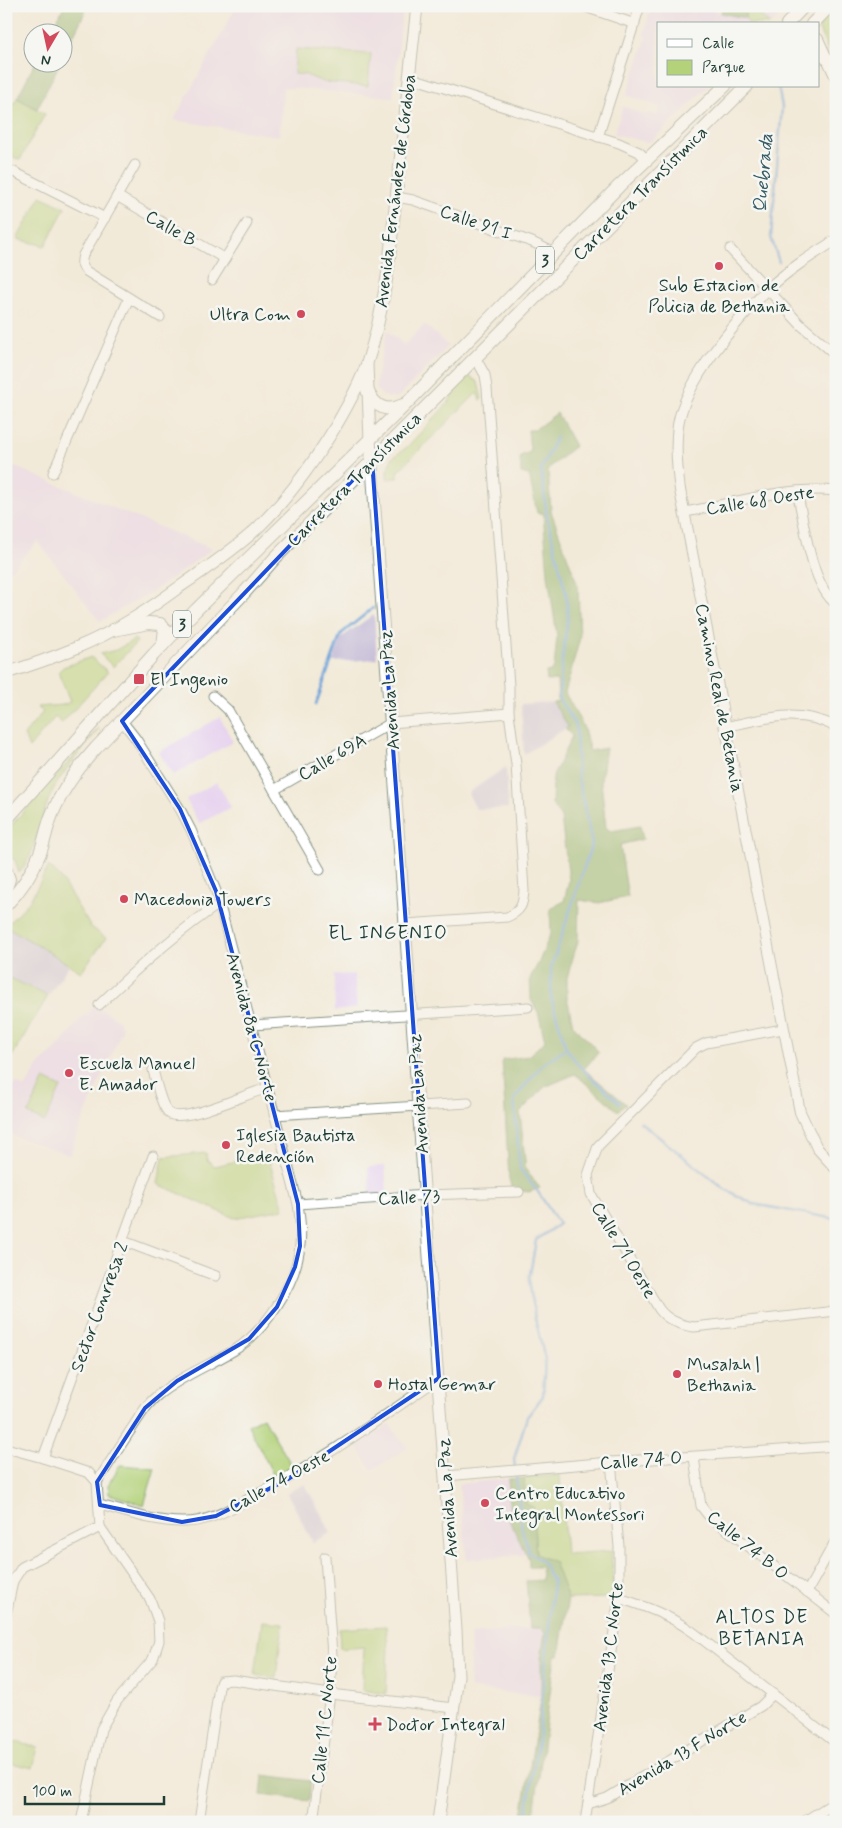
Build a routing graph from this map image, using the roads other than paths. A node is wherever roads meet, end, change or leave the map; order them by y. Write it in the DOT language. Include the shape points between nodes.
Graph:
graph roads {
  1 [pos="417,6"];
  2 [pos="582,6"];
  3 [pos="640,6"];
  4 [pos="805,6"];
  5 [pos="828,8"];
  6 [pos="789,22"];
  7 [pos="811,22"];
  8 [pos="814,22"];
  9 [pos="635,24"];
  10 [pos="822,55"];
  11 [pos="409,77"];
  12 [pos="836,78"];
  13 [pos="723,88"];
  14 [pos="745,88"];
  15 [pos="598,136"];
  16 [pos="646,159"];
  17 [pos="135,165"];
  18 [pos="7,170"];
  19 [pos="117,196"];
  20 [pos="396,197"];
  21 [pos="105,218"];
  22 [pos="247,223"];
  23 [pos="836,240"];
  24 [pos="836,247"];
  25 [pos="730,249"];
  26 [pos="553,252"];
  27 [pos="805,258"];
  28 [pos="225,259"];
  29 [pos="212,280"];
  30 [pos="768,289"];
  31 [pos="129,298"];
  32 [pos="160,317"];
  33 [pos="836,356"];
  34 [pos="475,358"];
  35 [pos="367,364"];
  36 [pos="367,390"];
  37 [pos="408,402"];
  38 [pos="370,440"];
  39 [pos="372,460"];
  40 [pos="53,474"];
  41 [pos="797,491"];
  42 [pos="836,491"];
  43 [pos="685,512"];
  44 [pos="836,604"];
  45 [pos="113,630"];
  46 [pos="163,645"];
  47 [pos="6,673"];
  48 [pos="213,696"];
  49 [pos="509,713"];
  50 [pos="122,721"];
  51 [pos="391,723"];
  52 [pos="724,727"];
  53 [pos="836,727"];
  54 [pos="274,790"];
  55 [pos="6,820"];
  56 [pos="320,870"];
  57 [pos="6,871"];
  58 [pos="6,888"];
  59 [pos="220,904"];
  60 [pos="6,905"];
  61 [pos="406,924"];
  62 [pos="99,1005"];
  63 [pos="528,1007"];
  64 [pos="413,1015"];
  65 [pos="252,1025"];
  66 [pos="783,1029"];
  67 [pos="153,1070"];
  68 [pos="268,1088"];
  69 [pos="468,1102"];
  70 [pos="419,1106"];
  71 [pos="274,1115"];
  72 [pos="153,1156"];
  73 [pos="836,1170"];
  74 [pos="519,1192"];
  75 [pos="426,1195"];
  76 [pos="298,1204"];
  77 [pos="123,1241"];
  78 [pos="216,1276"];
  79 [pos="836,1311"];
  80 [pos="439,1378"];
  81 [pos="836,1446"];
  82 [pos="6,1448"];
  83 [pos="694,1457"];
  84 [pos="43,1458"];
  85 [pos="611,1462"];
  86 [pos="446,1476"];
  87 [pos="97,1482"];
  88 [pos="100,1505"];
  89 [pos="100,1527"];
  90 [pos="836,1540"];
  91 [pos="325,1557"];
  92 [pos="808,1592"];
  93 [pos="619,1598"];
  94 [pos="836,1614"];
  95 [pos="6,1616"];
  96 [pos="330,1694"];
  97 [pos="773,1694"];
  98 [pos="454,1708"];
  99 [pos="836,1744"];
  100 [pos="836,1802"];
  101 [pos="588,1804"];
  102 [pos="81,1822"];
  103 [pos="200,1822"];
  104 [pos="313,1822"];
  105 [pos="438,1822"];
  106 [pos="585,1822"];
  107 [pos="804,1822"];
  1 -- 11 [label="main road, Avenida Fernández de Córdoba"];
  2 -- 9 [label="street"];
  3 -- 9 [label="street"];
  4 -- 6 [label="main road"];
  4 -- 7 [label="street"];
  5 -- 8 [label="main road"];
  9 -- 15 [label="street"];
  10 -- 12 [label="street"];
  11 -- 15 [label="street"];
  11 -- 20 [label="main road, Avenida Fernández de Córdoba"];
  13 -- 16 [label="main road, Carretera Transístmica / 3"];
  14 -- 34 [label="main road, Carretera Transístmica / 3"];
  15 -- 16 [label="street" via="639,152"];
  16 -- 26 [label="main road, Carretera Transístmica / 3"];
  17 -- 19 [label="street"];
  18 -- 21 [label="street"];
  19 -- 21 [label="street"];
  19 -- 28 [label="street, Calle B"];
  20 -- 26 [label="street, Calle 91 I" via="413,200"];
  20 -- 35 [label="main road, Avenida Fernández de Córdoba" via="381,312"];
  21 -- 31 [label="street" via="83,255 82,266"];
  22 -- 28 [label="street"];
  23 -- 27 [label="street, Camino Real de Betania"];
  24 -- 27 [label="street, Camino Real de Betania"];
  25 -- 30 [label="street"];
  26 -- 37 [label="main road, Carretera Transístmica / 3"];
  27 -- 30 [label="street, Camino Real de Betania"];
  28 -- 29 [label="street"];
  30 -- 33 [label="street"];
  30 -- 43 [label="street, Camino Real de Betania" via="724,338 686,399 678,424 676,445"];
  31 -- 32 [label="street"];
  31 -- 40 [label="street"];
  34 -- 39 [label="main road, Carretera Transístmica / 3"];
  34 -- 49 [label="street" via="487,388"];
  35 -- 36 [label="main road, Avenida La Paz"];
  35 -- 45 [label="main road, Avenida Fernández de Córdoba" via="322,450 270,514 215,562"];
  36 -- 37 [label="main road" via="374,403 386,409"];
  36 -- 38 [label="main road, Avenida La Paz"];
  37 -- 38 [label="main road, Carretera Transístmica / 3"];
  38 -- 39 [label="main road, Avenida La Paz"];
  38 -- 46 [label="main road, Carretera Transístmica / 3"];
  39 -- 50 [label="main road, Carretera Transístmica / 3"];
  39 -- 51 [label="main road, Avenida La Paz"];
  41 -- 42 [label="street, Calle 68 Oeste"];
  41 -- 43 [label="street, Calle 68 Oeste"];
  41 -- 44 [label="street" via="820,585"];
  43 -- 52 [label="street, Camino Real de Betania"];
  45 -- 46 [label="main road" via="160,624 165,629"];
  45 -- 47 [label="main road, Avenida Fernández de Córdoba" via="87,644"];
  46 -- 55 [label="main road, Carretera Transístmica / 3"];
  48 -- 54 [label="street" via="228,710"];
  49 -- 51 [label="street, Calle 69A"];
  49 -- 61 [label="street" via="516,764 524,891 522,905 517,913 508,917"];
  50 -- 59 [label="street, Avenida 8a C Norte" via="180,809"];
  50 -- 60 [label="main road, Carretera Transístmica / 3" via="74,774 53,812 28,878"];
  51 -- 54 [label="street, Calle 69A"];
  51 -- 61 [label="main road, Avenida La Paz"];
  52 -- 53 [label="street" via="796,715 816,718"];
  52 -- 66 [label="street, Camino Real de Betania"];
  54 -- 56 [label="street"];
  57 -- 58 [label="main road" via="9,879"];
  59 -- 62 [label="street" via="182,930"];
  59 -- 65 [label="street, Avenida 8a C Norte"];
  61 -- 64 [label="main road, Avenida La Paz"];
  63 -- 64 [label="street"];
  64 -- 65 [label="street"];
  64 -- 70 [label="main road, Avenida La Paz"];
  65 -- 68 [label="street, Avenida 8a C Norte"];
  66 -- 73 [label="street, Camino Real de Betania" via="800,1112 818,1148"];
  66 -- 79 [label="street, Calle 71 Oeste" via="706,1043 696,1048 598,1146 588,1175 591,1194 659,1309 664,1316 678,1323 694,1327"];
  67 -- 68 [label="street" via="163,1106 170,1114 195,1114 252,1091"];
  68 -- 71 [label="street, Avenida 8a C Norte"];
  69 -- 70 [label="street"];
  70 -- 71 [label="street"];
  70 -- 75 [label="main road, Avenida La Paz"];
  71 -- 76 [label="street, Avenida 8a C Norte"];
  72 -- 77 [label="street, Sector Conrresa 2"];
  74 -- 75 [label="street, Calle 73"];
  75 -- 76 [label="street, Calle 73"];
  75 -- 80 [label="main road, Avenida La Paz"];
  76 -- 87 [label="street, Avenida 8a C Norte" via="300,1246 295,1267 277,1307 249,1339 156,1396"];
  77 -- 78 [label="street"];
  77 -- 84 [label="street, Sector Conrresa 2"];
  80 -- 86 [label="main road, Avenida La Paz"];
  80 -- 88 [label="street, Calle 74 Oeste" via="288,1479 216,1516 182,1522"];
  81 -- 83 [label="street, Calle 74 O"];
  82 -- 84 [label="street"];
  83 -- 85 [label="street, Calle 74 O"];
  83 -- 92 [label="street, Calle 74 B O" via="701,1506 708,1515"];
  84 -- 87 [label="street" via="89,1473"];
  85 -- 86 [label="street, Calle 74 O"];
  85 -- 93 [label="street, Avenida 13 C Norte"];
  86 -- 98 [label="main road, Avenida La Paz" via="458,1676"];
  87 -- 88 [label="street"];
  88 -- 89 [label="street"];
  89 -- 95 [label="street" via="22,1566 13,1581"];
  89 -- 102 [label="street" via="150,1599 158,1621 159,1641 154,1659 117,1701 101,1729"];
  90 -- 92 [label="street"];
  91 -- 96 [label="street, Calle 11 C Norte" via="332,1655"];
  92 -- 94 [label="street, Calle 74 B O"];
  93 -- 97 [label="street" via="672,1618"];
  93 -- 101 [label="street, Avenida 13 C Norte"];
  96 -- 98 [label="street"];
  96 -- 103 [label="street" via="221,1681"];
  96 -- 104 [label="street, Calle 11 C Norte"];
  97 -- 99 [label="street"];
  97 -- 101 [label="street, Avenida 13 F Norte" via="761,1706 607,1798"];
  98 -- 105 [label="main road, Avenida La Paz"];
  100 -- 107 [label="street"];
  101 -- 106 [label="street, Avenida 13 C Norte"];
}
